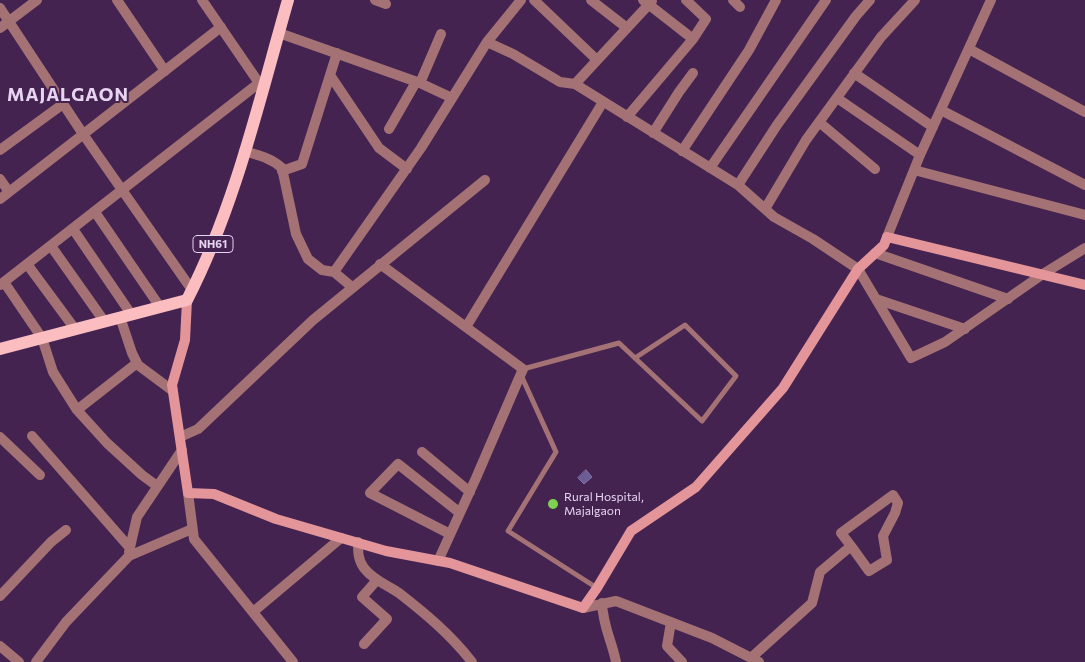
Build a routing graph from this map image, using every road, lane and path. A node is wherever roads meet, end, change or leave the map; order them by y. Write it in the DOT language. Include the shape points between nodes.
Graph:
graph roads {
  1 [pos="37,0"];
  2 [pos="117,0"];
  3 [pos="202,0"];
  4 [pos="288,0"];
  5 [pos="375,0"];
  6 [pos="521,0"];
  7 [pos="534,0"];
  8 [pos="590,0"];
  9 [pos="686,0"];
  10 [pos="776,0"];
  11 [pos="826,0"];
  12 [pos="870,0"];
  13 [pos="915,0"];
  14 [pos="991,0"];
  15 [pos="648,1"];
  16 [pos="386,4"];
  17 [pos="0,8"];
  18 [pos="9,21"];
  19 [pos="221,27"];
  20 [pos="0,28"];
  21 [pos="627,28"];
  22 [pos="279,33"];
  23 [pos="441,34"];
  24 [pos="692,39"];
  25 [pos="487,42"];
  26 [pos="969,49"];
  27 [pos="337,53"];
  28 [pos="598,60"];
  29 [pos="165,70"];
  30 [pos="693,72"];
  31 [pos="854,73"];
  32 [pos="330,75"];
  33 [pos="418,83"];
  34 [pos="575,84"];
  35 [pos="452,98"];
  36 [pos="836,98"];
  37 [pos="603,102"];
  38 [pos="63,104"];
  39 [pos="941,110"];
  40 [pos="1085,112"];
  41 [pos="627,117"];
  42 [pos="819,122"];
  43 [pos="933,127"];
  44 [pos="389,129"];
  45 [pos="653,133"];
  46 [pos="83,134"];
  47 [pos="0,150"];
  48 [pos="244,151"];
  49 [pos="682,151"];
  50 [pos="920,155"];
  51 [pos="407,168"];
  52 [pos="710,168"];
  53 [pos="874,169"];
  54 [pos="914,170"];
  55 [pos="282,171"];
  56 [pos="0,179"];
  57 [pos="485,180"];
  58 [pos="1085,184"];
  59 [pos="738,185"];
  60 [pos="122,191"];
  61 [pos="9,192"];
  62 [pos="0,199"];
  63 [pos="765,209"];
  64 [pos="95,212"];
  65 [pos="1085,215"];
  66 [pos="73,229"];
  67 [pos="887,237"];
  68 [pos="51,246"];
  69 [pos="1085,248"];
  70 [pos="875,253"];
  71 [pos="27,264"];
  72 [pos="380,264"];
  73 [pos="858,269"];
  74 [pos="334,272"];
  75 [pos="1043,274"];
  76 [pos="2,284"];
  77 [pos="1085,285"];
  78 [pos="352,287"];
  79 [pos="190,295"];
  80 [pos="876,299"];
  81 [pos="1008,299"];
  82 [pos="160,307"];
  83 [pos="126,316"];
  84 [pos="104,321"];
  85 [pos="466,327"];
  86 [pos="75,329"];
  87 [pos="965,329"];
  88 [pos="42,338"];
  89 [pos="0,350"];
  90 [pos="635,358"];
  91 [pos="137,363"];
  92 [pos="522,372"];
  93 [pos="173,391"];
  94 [pos="77,410"];
  95 [pos="32,436"];
  96 [pos="0,437"];
  97 [pos="180,437"];
  98 [pos="182,450"];
  99 [pos="422,452"];
  100 [pos="40,475"];
  101 [pos="157,486"];
  102 [pos="470,492"];
  103 [pos="188,493"];
  104 [pos="460,512"];
  105 [pos="192,529"];
  106 [pos="66,530"];
  107 [pos="450,534"];
  108 [pos="342,538"];
  109 [pos="358,542"];
  110 [pos="851,546"];
  111 [pos="129,552"];
  112 [pos="438,560"];
  113 [pos="377,580"];
  114 [pos="597,588"];
  115 [pos="0,596"];
  116 [pos="602,603"];
  117 [pos="583,608"];
  118 [pos="253,612"];
  119 [pos="671,622"];
  120 [pos="364,644"];
  121 [pos="0,646"];
  122 [pos="289,660"];
  123 [pos="755,660"];
  124 [pos="38,661"];
  125 [pos="19,662"];
  126 [pos="472,662"];
  127 [pos="616,662"];
  128 [pos="682,662"];
  1 -- 18 [label="street"];
  2 -- 29 [label="street"];
  3 -- 19 [label="street"];
  4 -- 22 [label="main road, NH61"];
  5 -- 16 [label="street"];
  6 -- 25 [label="street"];
  7 -- 28 [label="street"];
  8 -- 21 [label="street"];
  9 -- 24 [label="street" via="706,19"];
  10 -- 49 [label="street" via="749,50"];
  11 -- 52 [label="street"];
  12 -- 59 [label="street" via="776,125"];
  13 -- 31 [label="street" via="880,37"];
  14 -- 26 [label="street"];
  15 -- 21 [label="street"];
  15 -- 24 [label="street"];
  17 -- 18 [label="street"];
  18 -- 20 [label="street"];
  18 -- 38 [label="street"];
  19 -- 29 [label="street"];
  19 -- 60 [label="street" via="259,83"];
  21 -- 28 [label="street"];
  22 -- 27 [label="street"];
  22 -- 48 [label="main road, NH61"];
  23 -- 33 [label="street"];
  24 -- 41 [label="street"];
  25 -- 34 [label="street" via="560,82"];
  25 -- 35 [label="street"];
  26 -- 39 [label="street"];
  26 -- 40 [label="street"];
  27 -- 32 [label="street"];
  27 -- 33 [label="street"];
  28 -- 34 [label="street"];
  29 -- 46 [label="street"];
  30 -- 45 [label="street"];
  31 -- 36 [label="street"];
  31 -- 43 [label="street"];
  32 -- 51 [label="street" via="379,148"];
  32 -- 55 [label="street" via="302,164"];
  33 -- 35 [label="street"];
  33 -- 44 [label="street"];
  34 -- 37 [label="street"];
  35 -- 51 [label="street"];
  36 -- 42 [label="street"];
  36 -- 50 [label="street"];
  37 -- 41 [label="street"];
  37 -- 85 [label="street"];
  38 -- 46 [label="street"];
  38 -- 47 [label="street"];
  39 -- 43 [label="street"];
  39 -- 58 [label="street"];
  41 -- 45 [label="street"];
  42 -- 53 [label="street"];
  42 -- 63 [label="street"];
  43 -- 50 [label="street"];
  45 -- 49 [label="street"];
  46 -- 60 [label="street"];
  46 -- 61 [label="street"];
  48 -- 55 [label="street" via="275,162"];
  48 -- 79 [label="main road, NH61" via="209,255"];
  49 -- 52 [label="street"];
  50 -- 54 [label="street"];
  51 -- 74 [label="street"];
  52 -- 59 [label="street"];
  54 -- 65 [label="street"];
  54 -- 67 [label="street"];
  55 -- 74 [label="street" via="296,234 308,259 322,270"];
  56 -- 61 [label="street"];
  57 -- 72 [label="street"];
  59 -- 63 [label="street"];
  60 -- 64 [label="street"];
  60 -- 79 [label="street"];
  61 -- 62 [label="street"];
  63 -- 73 [label="street"];
  64 -- 66 [label="street"];
  64 -- 82 [label="street"];
  66 -- 68 [label="street"];
  66 -- 83 [label="street"];
  67 -- 70 [label="street"];
  67 -- 75 [label="street"];
  68 -- 71 [label="street"];
  68 -- 84 [label="street"];
  69 -- 75 [label="street"];
  70 -- 73 [label="street"];
  70 -- 81 [label="street"];
  71 -- 76 [label="street"];
  71 -- 86 [label="street"];
  72 -- 78 [label="street"];
  72 -- 85 [label="street"];
  73 -- 80 [label="street"];
  73 -- 114 [label="street" via="783,388 696,487 631,531"];
  74 -- 78 [label="street"];
  75 -- 77 [label="street"];
  75 -- 81 [label="street"];
  76 -- 88 [label="street"];
  78 -- 97 [label="street" via="198,429"];
  79 -- 82 [label="main road"];
  79 -- 93 [label="street" via="185,340"];
  80 -- 87 [label="street"];
  80 -- 87 [label="street" via="911,358"];
  81 -- 87 [label="street"];
  82 -- 83 [label="main road"];
  83 -- 84 [label="main road"];
  83 -- 91 [label="street" via="132,353"];
  84 -- 86 [label="main road"];
  85 -- 92 [label="street"];
  86 -- 88 [label="main road"];
  88 -- 89 [label="main road"];
  88 -- 94 [label="street" via="53,372"];
  90 -- 90 [label="lane" via="702,421 736,376 685,325"];
  90 -- 92 [label="lane" via="619,344"];
  91 -- 93 [label="street"];
  91 -- 94 [label="street"];
  92 -- 102 [label="street"];
  92 -- 114 [label="lane" via="556,452 508,531"];
  93 -- 97 [label="street"];
  94 -- 101 [label="street" via="107,444"];
  95 -- 111 [label="street"];
  96 -- 100 [label="street"];
  97 -- 98 [label="street"];
  98 -- 101 [label="street"];
  98 -- 103 [label="street"];
  99 -- 102 [label="street"];
  101 -- 111 [label="street" via="137,518"];
  102 -- 104 [label="street"];
  103 -- 105 [label="street"];
  103 -- 108 [label="street" via="214,494 276,519"];
  104 -- 107 [label="street"];
  104 -- 107 [label="street" via="398,464 370,493"];
  105 -- 111 [label="street"];
  105 -- 118 [label="street" via="194,539"];
  106 -- 115 [label="street"];
  107 -- 112 [label="street"];
  108 -- 109 [label="street"];
  108 -- 118 [label="street"];
  109 -- 112 [label="street" via="386,551"];
  109 -- 113 [label="street" via="359,560"];
  110 -- 110 [label="street" via="869,571 887,560 883,536 896,513 898,503 893,495 842,534"];
  110 -- 123 [label="street" via="820,572 812,604"];
  111 -- 124 [label="street" via="66,622"];
  112 -- 117 [label="street"];
  113 -- 120 [label="street" via="362,597 387,619"];
  113 -- 126 [label="street" via="440,625"];
  114 -- 117 [label="street"];
  116 -- 117 [label="street"];
  116 -- 119 [label="street" via="616,601"];
  116 -- 127 [label="street" via="602,616"];
  118 -- 122 [label="street"];
  119 -- 123 [label="street"];
  119 -- 128 [label="street" via="667,646"];
  121 -- 125 [label="street"];
}
